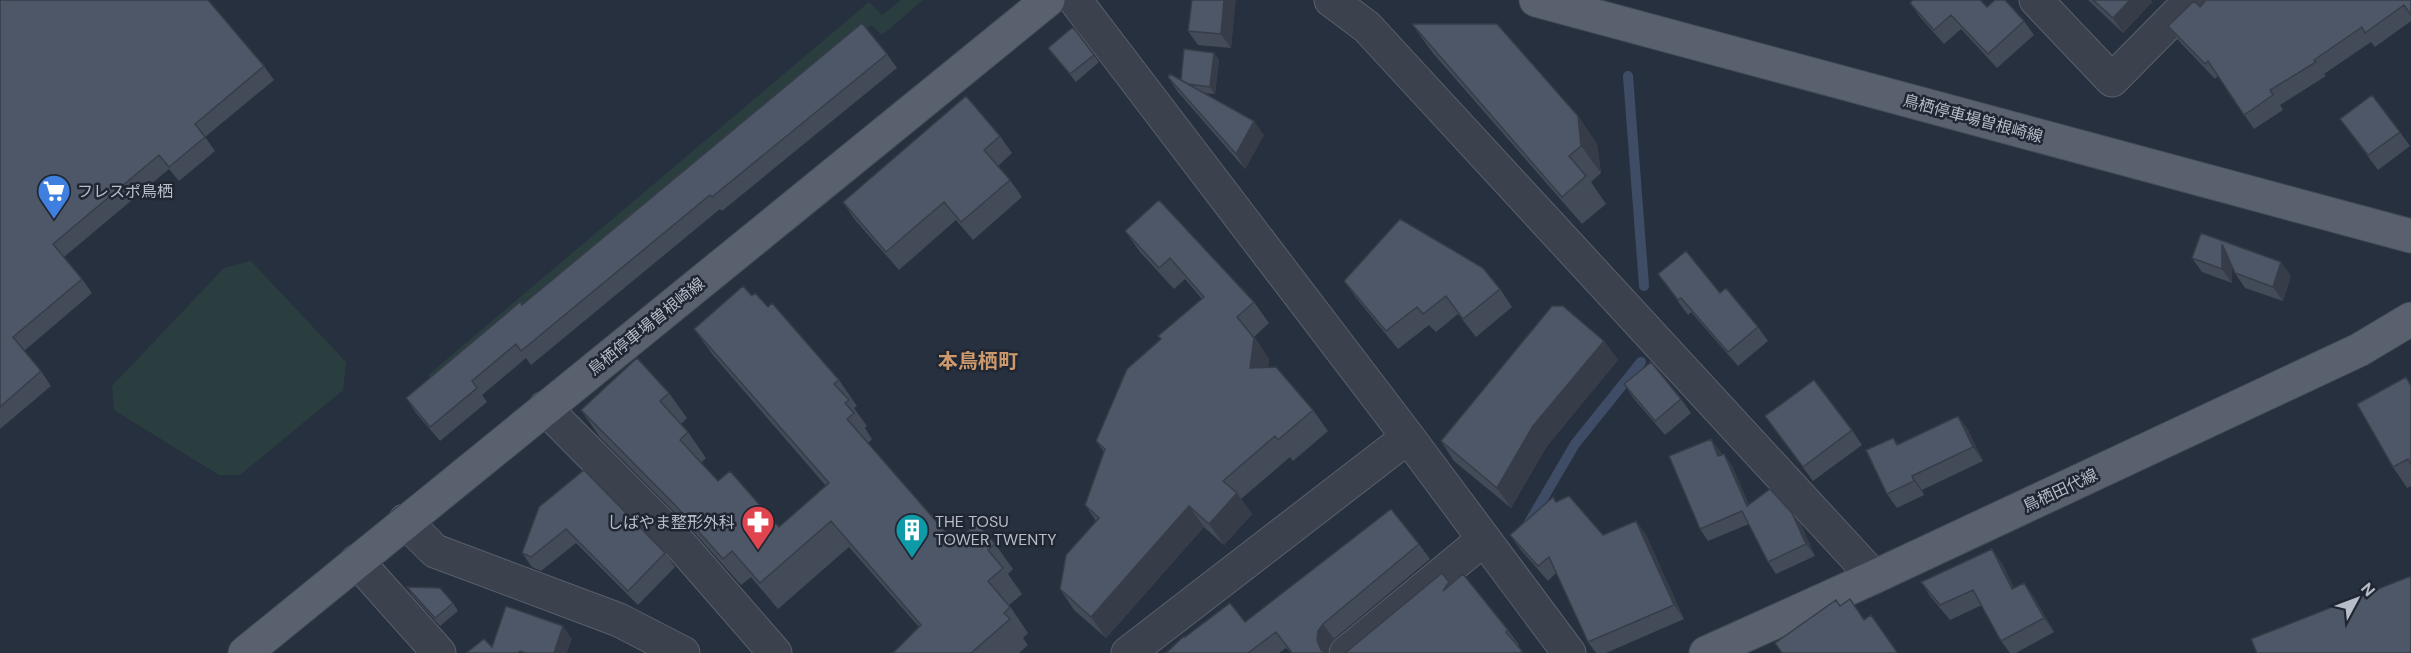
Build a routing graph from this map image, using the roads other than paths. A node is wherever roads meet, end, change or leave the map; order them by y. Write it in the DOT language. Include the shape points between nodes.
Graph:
graph roads {
  1 [pos="1048,0"];
  2 [pos="1075,0"];
  3 [pos="1331,0"];
  4 [pos="1536,0"];
  5 [pos="2036,0"];
  6 [pos="2191,0"];
  7 [pos="1605,9"];
  8 [pos="2411,236"];
  9 [pos="2411,319"];
  10 [pos="545,408"];
  11 [pos="1408,436"];
  12 [pos="405,521"];
  13 [pos="1484,539"];
  14 [pos="357,561"];
  15 [pos="1874,577"];
  16 [pos="245,653"];
  17 [pos="439,653"];
  18 [pos="683,653"];
  19 [pos="775,653"];
  20 [pos="1128,653"];
  21 [pos="1346,653"];
  22 [pos="1569,653"];
  23 [pos="1706,653"];
  1 -- 10 [label="main road, 鳥栖停車場曽根崎線"];
  2 -- 11 [label="street"];
  3 -- 15 [label="street" via="1367,27"];
  4 -- 7 [label="main road, 鳥栖停車場曽根崎線"];
  5 -- 6 [label="street" via="2112,80"];
  7 -- 8 [label="main road, 鳥栖停車場曽根崎線"];
  9 -- 15 [label="main road, 鳥栖田代線" via="2359,350"];
  10 -- 12 [label="main road, 鳥栖停車場曽根崎線"];
  10 -- 19 [label="street" via="680,544"];
  11 -- 13 [label="street"];
  11 -- 20 [label="street"];
  12 -- 14 [label="main road, 鳥栖停車場曽根崎線"];
  12 -- 18 [label="street" via="435,551 619,620"];
  13 -- 21 [label="street"];
  13 -- 22 [label="street"];
  14 -- 16 [label="main road, 鳥栖停車場曽根崎線"];
  14 -- 17 [label="street"];
  15 -- 23 [label="main road, 鳥栖田代線"];
}
